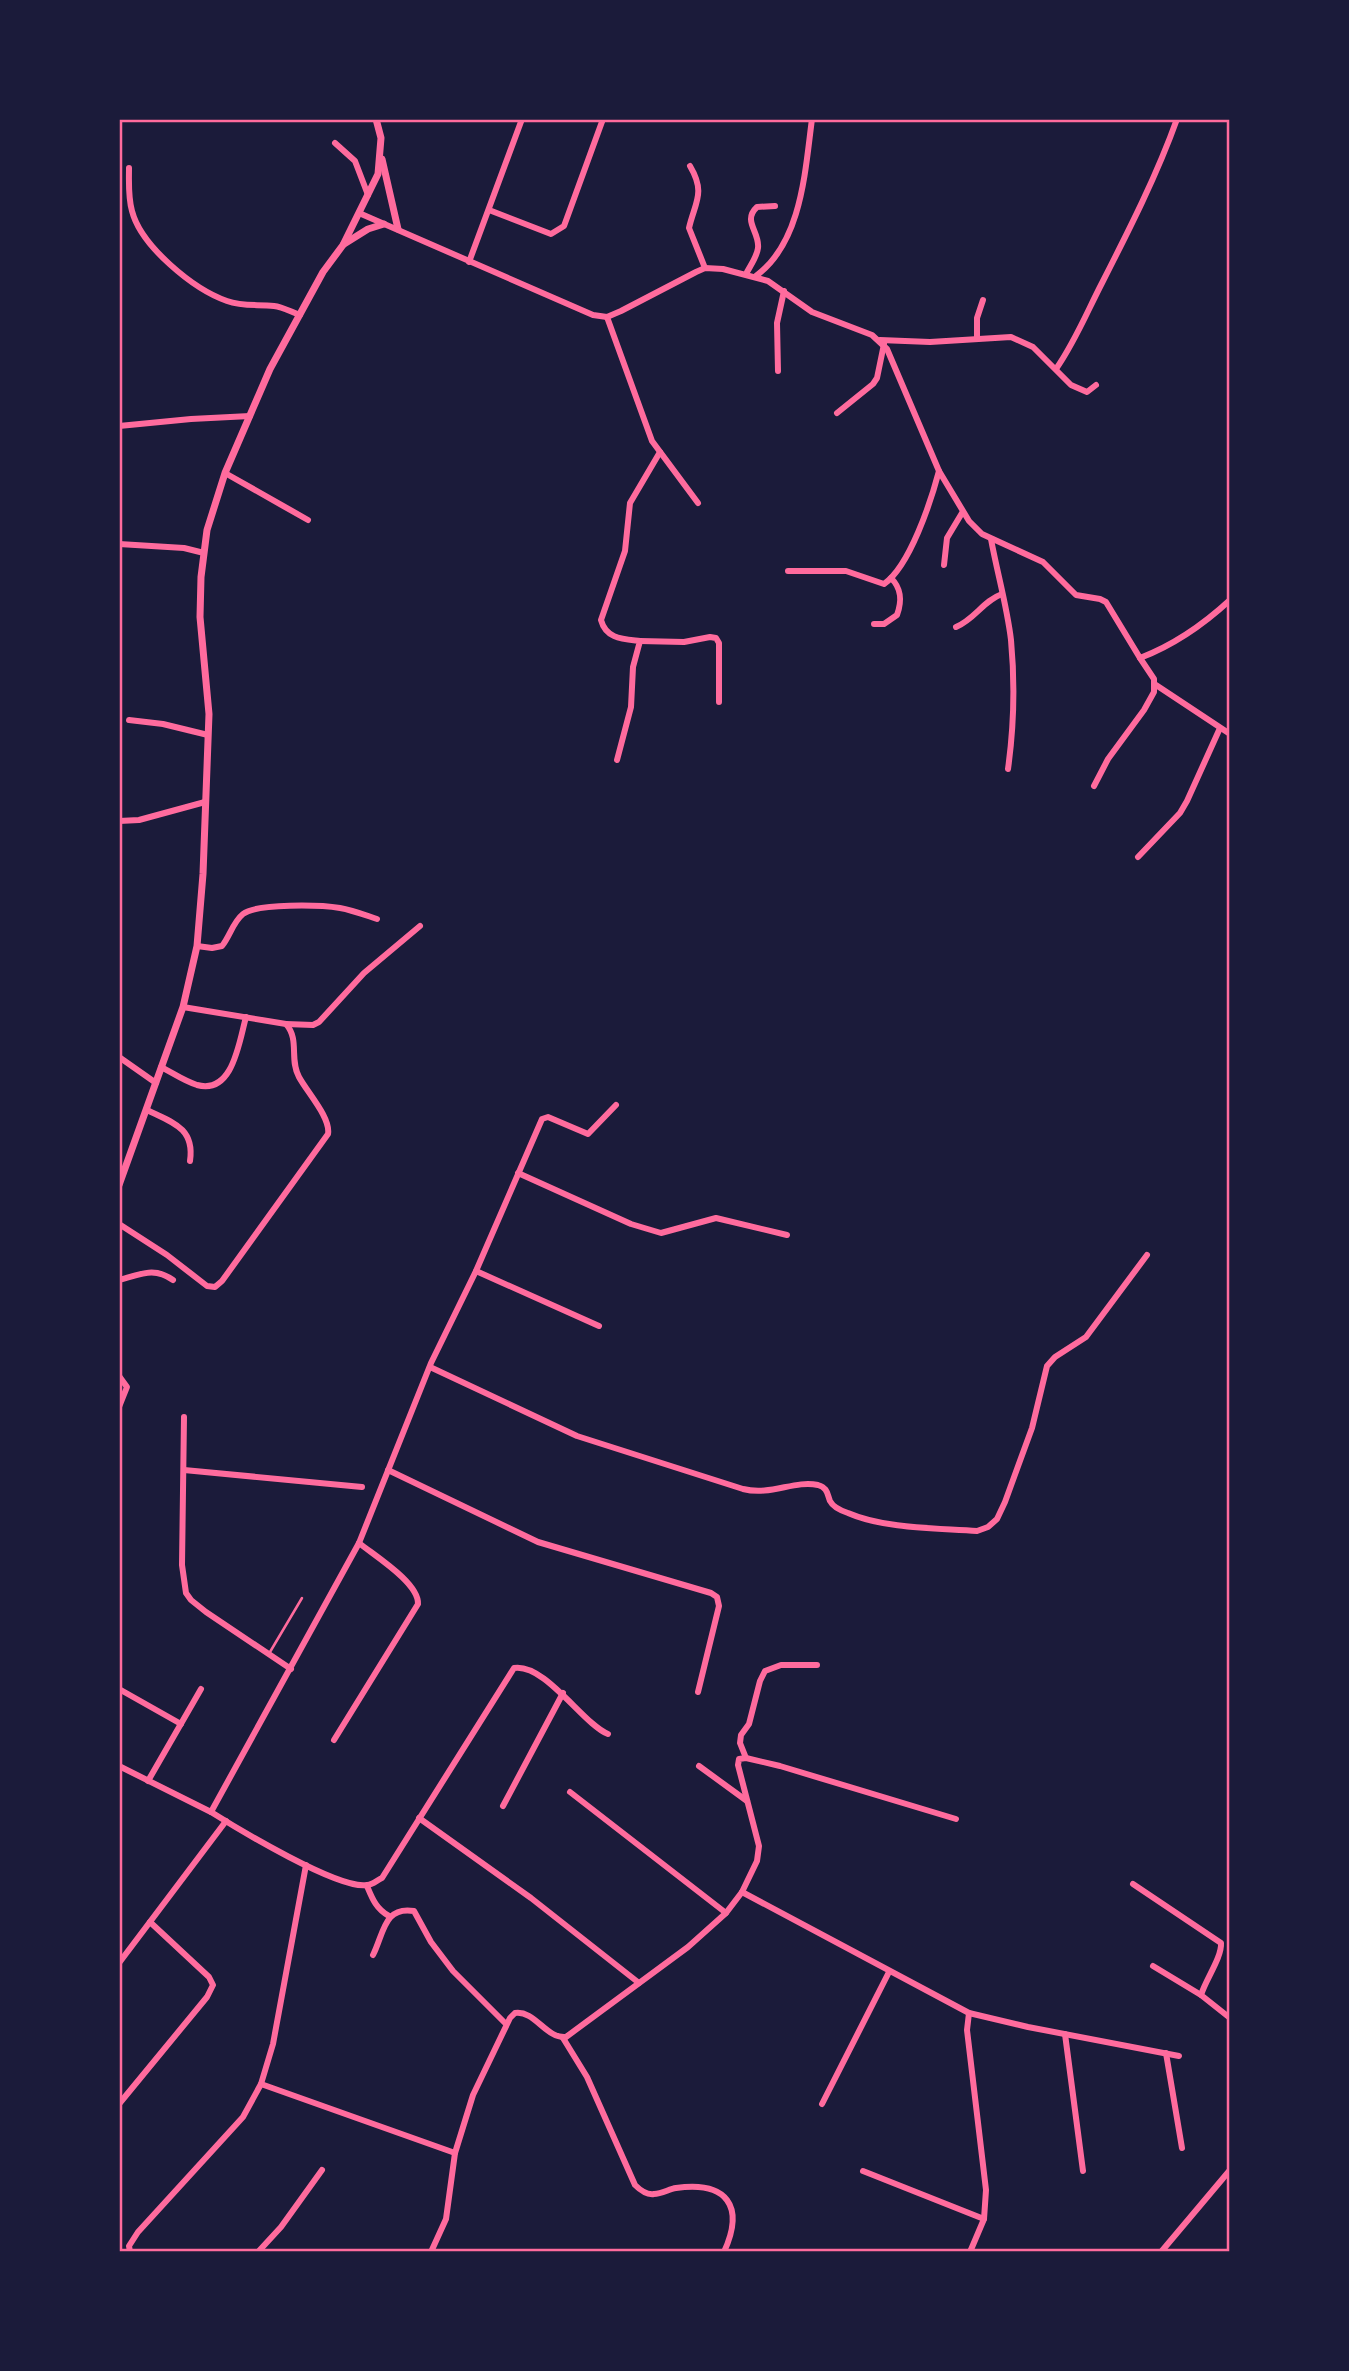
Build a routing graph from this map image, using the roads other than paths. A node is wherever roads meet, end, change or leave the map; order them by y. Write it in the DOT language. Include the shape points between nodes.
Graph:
graph roads {
  1 [pos="376,119"];
  2 [pos="522,119"];
  3 [pos="603,119"];
  4 [pos="812,119"];
  5 [pos="1177,119"];
  6 [pos="335,143"];
  7 [pos="381,155"];
  8 [pos="690,166"];
  9 [pos="128,168"];
  10 [pos="368,195"];
  11 [pos="775,206"];
  12 [pos="489,210"];
  13 [pos="359,213"];
  14 [pos="384,225"];
  15 [pos="398,229"];
  16 [pos="343,245"];
  17 [pos="469,262"];
  18 [pos="705,268"];
  19 [pos="746,274"];
  20 [pos="756,276"];
  21 [pos="784,292"];
  22 [pos="983,300"];
  23 [pos="300,315"];
  24 [pos="607,317"];
  25 [pos="977,339"];
  26 [pos="882,342"];
  27 [pos="1056,369"];
  28 [pos="778,371"];
  29 [pos="1096,385"];
  30 [pos="837,413"];
  31 [pos="250,416"];
  32 [pos="119,426"];
  33 [pos="660,452"];
  34 [pos="939,471"];
  35 [pos="225,473"];
  36 [pos="698,503"];
  37 [pos="962,513"];
  38 [pos="308,520"];
  39 [pos="991,539"];
  40 [pos="119,544"];
  41 [pos="204,554"];
  42 [pos="944,565"];
  43 [pos="788,571"];
  44 [pos="891,578"];
  45 [pos="1002,594"];
  46 [pos="1230,600"];
  47 [pos="874,624"];
  48 [pos="956,627"];
  49 [pos="640,642"];
  50 [pos="1140,657"];
  51 [pos="1156,685"];
  52 [pos="719,702"];
  53 [pos="129,720"];
  54 [pos="1220,728"];
  55 [pos="208,734"];
  56 [pos="1230,734"];
  57 [pos="617,760"];
  58 [pos="1008,769"];
  59 [pos="1094,786"];
  60 [pos="205,802"];
  61 [pos="119,821"];
  62 [pos="1138,857"];
  63 [pos="377,919"];
  64 [pos="420,926"];
  65 [pos="197,946"];
  66 [pos="183,1007"];
  67 [pos="246,1017"];
  68 [pos="286,1024"];
  69 [pos="119,1057"];
  70 [pos="161,1067"];
  71 [pos="156,1083"];
  72 [pos="616,1105"];
  73 [pos="146,1110"];
  74 [pos="190,1161"];
  75 [pos="518,1173"];
  76 [pos="119,1185"];
  77 [pos="119,1224"];
  78 [pos="787,1236"];
  79 [pos="1147,1255"];
  80 [pos="476,1271"];
  81 [pos="119,1280"];
  82 [pos="173,1280"];
  83 [pos="600,1326"];
  84 [pos="430,1367"];
  85 [pos="119,1376"];
  86 [pos="119,1407"];
  87 [pos="184,1417"];
  88 [pos="184,1470"];
  89 [pos="388,1470"];
  90 [pos="362,1487"];
  91 [pos="359,1543"];
  92 [pos="302,1598"];
  93 [pos="269,1655"];
  94 [pos="817,1665"];
  95 [pos="290,1669"];
  96 [pos="119,1689"];
  97 [pos="201,1689"];
  98 [pos="698,1692"];
  99 [pos="563,1693"];
  100 [pos="181,1724"];
  101 [pos="608,1734"];
  102 [pos="334,1740"];
  103 [pos="746,1758"];
  104 [pos="119,1766"];
  105 [pos="699,1766"];
  106 [pos="148,1781"];
  107 [pos="570,1792"];
  108 [pos="747,1801"];
  109 [pos="503,1806"];
  110 [pos="211,1812"];
  111 [pos="419,1818"];
  112 [pos="956,1819"];
  113 [pos="226,1821"];
  114 [pos="306,1865"];
  115 [pos="1133,1884"];
  116 [pos="367,1886"];
  117 [pos="742,1892"];
  118 [pos="726,1913"];
  119 [pos="389,1916"];
  120 [pos="150,1922"];
  121 [pos="373,1955"];
  122 [pos="119,1963"];
  123 [pos="1153,1966"];
  124 [pos="889,1972"];
  125 [pos="639,1983"];
  126 [pos="1201,1995"];
  127 [pos="969,2013"];
  128 [pos="1230,2018"];
  129 [pos="506,2024"];
  130 [pos="1065,2034"];
  131 [pos="563,2038"];
  132 [pos="1166,2053"];
  133 [pos="1179,2056"];
  134 [pos="261,2084"];
  135 [pos="119,2104"];
  136 [pos="822,2104"];
  137 [pos="1182,2148"];
  138 [pos="455,2153"];
  139 [pos="322,2169"];
  140 [pos="1230,2170"];
  141 [pos="863,2171"];
  142 [pos="1083,2171"];
  143 [pos="984,2220"];
  144 [pos="970,2251"];
  145 [pos="130,2252"];
  146 [pos="258,2252"];
  147 [pos="431,2252"];
  148 [pos="724,2252"];
  149 [pos="1161,2252"];
  1 -- 7 [label="street"];
  2 -- 12 [label="street"];
  3 -- 12 [label="street" via="564,226 551,234"];
  4 -- 20 [label="street" via="797,212 769,265"];
  5 -- 27 [label="street" via="1117,253"];
  6 -- 10 [label="street" via="355,161"];
  7 -- 10 [label="street"];
  7 -- 15 [label="street"];
  8 -- 18 [label="street" via="699,191 689,228"];
  9 -- 23 [label="street" via="130,201 139,228 176,269 227,301 282,307"];
  10 -- 13 [label="street"];
  11 -- 19 [label="street" via="757,207 752,213 750,223 758,248"];
  12 -- 17 [label="street"];
  13 -- 14 [label="street"];
  13 -- 16 [label="street"];
  14 -- 15 [label="street"];
  14 -- 16 [label="street"];
  15 -- 17 [label="street"];
  16 -- 23 [label="street"];
  17 -- 24 [label="street" via="585,312"];
  18 -- 19 [label="street"];
  18 -- 24 [label="street"];
  19 -- 20 [label="street"];
  20 -- 21 [label="street"];
  21 -- 26 [label="street" via="812,312"];
  21 -- 28 [label="street" via="777,323"];
  22 -- 25 [label="street"];
  23 -- 31 [label="street"];
  24 -- 33 [label="street" via="638,407"];
  25 -- 26 [label="street"];
  25 -- 27 [label="street" via="1019,339"];
  26 -- 30 [label="street" via="877,378"];
  26 -- 34 [label="street"];
  27 -- 29 [label="street" via="1081,391 1089,392"];
  31 -- 32 [label="street"];
  31 -- 35 [label="street"];
  33 -- 36 [label="street"];
  33 -- 49 [label="street" via="630,503 625,551 601,620 611,636"];
  34 -- 37 [label="street"];
  34 -- 44 [label="street" via="923,525"];
  35 -- 38 [label="street"];
  35 -- 41 [label="street"];
  37 -- 39 [label="street"];
  37 -- 42 [label="street" via="947,538"];
  39 -- 45 [label="street"];
  39 -- 50 [label="street" via="1043,562 1076,595 1106,602"];
  40 -- 41 [label="street" via="184,548"];
  41 -- 55 [label="street" via="200,617"];
  43 -- 44 [label="street" via="846,571 880,584"];
  44 -- 47 [label="street" via="899,589 897,615 889,622"];
  45 -- 48 [label="street"];
  45 -- 58 [label="street" via="1014,692"];
  46 -- 50 [label="street" via="1196,628"];
  49 -- 52 [label="street" via="716,638"];
  49 -- 57 [label="street" via="633,667 631,707"];
  50 -- 51 [label="street"];
  51 -- 54 [label="street"];
  51 -- 59 [label="street"];
  53 -- 55 [label="street"];
  54 -- 56 [label="street"];
  54 -- 62 [label="street" via="1180,813"];
  55 -- 60 [label="street"];
  60 -- 61 [label="street"];
  60 -- 65 [label="street"];
  63 -- 65 [label="street" via="342,908 257,909 238,918 222,946"];
  64 -- 68 [label="street" via="364,973 319,1022 313,1026"];
  65 -- 66 [label="street"];
  66 -- 67 [label="street"];
  66 -- 70 [label="street"];
  67 -- 68 [label="street"];
  67 -- 70 [label="street" via="235,1058 217,1085 193,1084"];
  68 -- 77 [label="street" via="294,1039 297,1075 327,1124 328,1134 222,1281 207,1286"];
  69 -- 71 [label="street"];
  70 -- 71 [label="street"];
  71 -- 73 [label="street"];
  72 -- 75 [label="street" via="588,1134 548,1117 542,1119"];
  73 -- 74 [label="street" via="185,1131 192,1151"];
  73 -- 76 [label="street"];
  75 -- 78 [label="street" via="660,1233 716,1218"];
  75 -- 80 [label="street"];
  79 -- 84 [label="street" via="1086,1337 1046,1366 1038,1407 998,1519 976,1531 870,1520 836,1507 819,1485 754,1492 577,1436"];
  80 -- 83 [label="street"];
  80 -- 84 [label="street"];
  81 -- 82 [label="street" via="162,1272"];
  84 -- 89 [label="street"];
  85 -- 86 [label="street" via="127,1387"];
  87 -- 88 [label="street"];
  88 -- 90 [label="street"];
  88 -- 93 [label="street" via="182,1565 186,1593"];
  89 -- 91 [label="street"];
  89 -- 98 [label="street" via="538,1542 717,1597 719,1606"];
  91 -- 95 [label="street"];
  91 -- 102 [label="street" via="411,1585 418,1604"];
  92 -- 93 [label="lane"];
  93 -- 95 [label="street"];
  94 -- 103 [label="street" via="781,1665 765,1671 749,1724 741,1735"];
  95 -- 110 [label="street"];
  96 -- 100 [label="street"];
  97 -- 100 [label="street"];
  99 -- 101 [label="street"];
  99 -- 109 [label="street"];
  99 -- 111 [label="street" via="525,1669 510,1671"];
  100 -- 106 [label="street"];
  103 -- 108 [label="street" via="739,1759 738,1765"];
  103 -- 112 [label="street"];
  104 -- 106 [label="street"];
  105 -- 108 [label="street"];
  106 -- 110 [label="street"];
  107 -- 118 [label="street"];
  108 -- 117 [label="street" via="759,1853"];
  110 -- 113 [label="street"];
  111 -- 116 [label="street" via="382,1878"];
  111 -- 125 [label="street"];
  113 -- 114 [label="street"];
  113 -- 120 [label="street"];
  114 -- 116 [label="street"];
  114 -- 134 [label="street" via="273,2044"];
  115 -- 126 [label="street" via="1221,1943"];
  116 -- 119 [label="street" via="373,1901"];
  117 -- 118 [label="street"];
  117 -- 124 [label="street"];
  118 -- 125 [label="street"];
  119 -- 121 [label="street"];
  119 -- 129 [label="street" via="401,1909 414,1911 453,1971"];
  120 -- 122 [label="street"];
  120 -- 135 [label="street" via="213,1985"];
  123 -- 126 [label="street"];
  124 -- 127 [label="street"];
  124 -- 136 [label="street"];
  125 -- 131 [label="street"];
  126 -- 128 [label="street"];
  127 -- 130 [label="street"];
  127 -- 143 [label="street" via="967,2030 986,2190"];
  129 -- 131 [label="street" via="515,2014 524,2013"];
  129 -- 138 [label="street" via="473,2095"];
  130 -- 132 [label="street"];
  130 -- 142 [label="street"];
  131 -- 148 [label="street" via="587,2077 635,2185 654,2194 675,2188 712,2189 727,2200 733,2226"];
  132 -- 133 [label="street"];
  132 -- 137 [label="street"];
  134 -- 138 [label="street"];
  134 -- 145 [label="street" via="243,2117 138,2232"];
  138 -- 147 [label="street" via="446,2220"];
  139 -- 146 [label="street"];
  140 -- 149 [label="street"];
  141 -- 143 [label="street"];
  143 -- 144 [label="street"];
}
